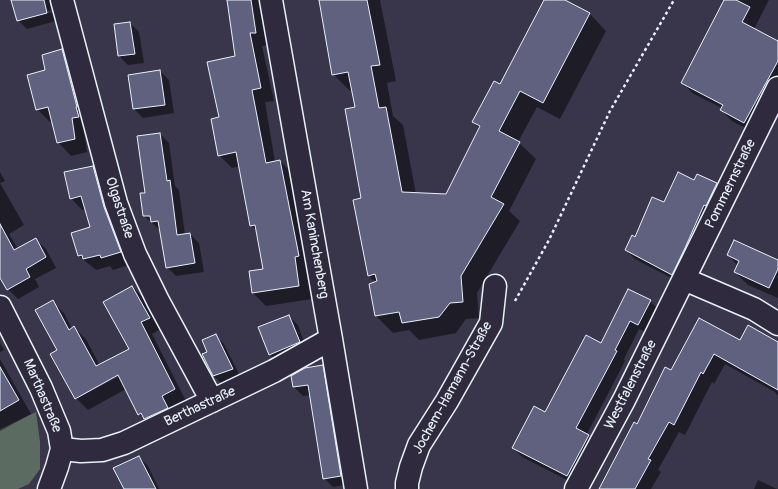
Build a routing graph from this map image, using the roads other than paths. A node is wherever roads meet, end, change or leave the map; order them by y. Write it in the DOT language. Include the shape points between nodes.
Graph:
graph roads {
  1 [pos="62,0"];
  2 [pos="271,0"];
  3 [pos="778,88"];
  4 [pos="684,279"];
  5 [pos="495,286"];
  6 [pos="0,307"];
  7 [pos="778,324"];
  8 [pos="331,339"];
  9 [pos="212,401"];
  10 [pos="62,449"];
  11 [pos="49,489"];
  12 [pos="356,489"];
  13 [pos="407,489"];
  14 [pos="576,489"];
  1 -- 9 [label="street, Olgastraße" via="116,203 132,246 158,301"];
  2 -- 8 [label="street, Am Kaninchenberg"];
  3 -- 4 [label="street, Pommernstraße"];
  4 -- 7 [label="street" via="754,309"];
  4 -- 14 [label="street, Westfalenstraße"];
  5 -- 13 [label="street, Jochem-Hamann-Straße" via="491,323 419,445"];
  6 -- 10 [label="street, Marthastraße" via="41,388 59,431"];
  8 -- 9 [label="street, Berthastraße" via="274,371"];
  8 -- 12 [label="street, Am Kaninchenberg"];
  9 -- 10 [label="street, Berthastraße" via="124,443 102,450"];
  10 -- 11 [label="street, Marthastraße"];
}
